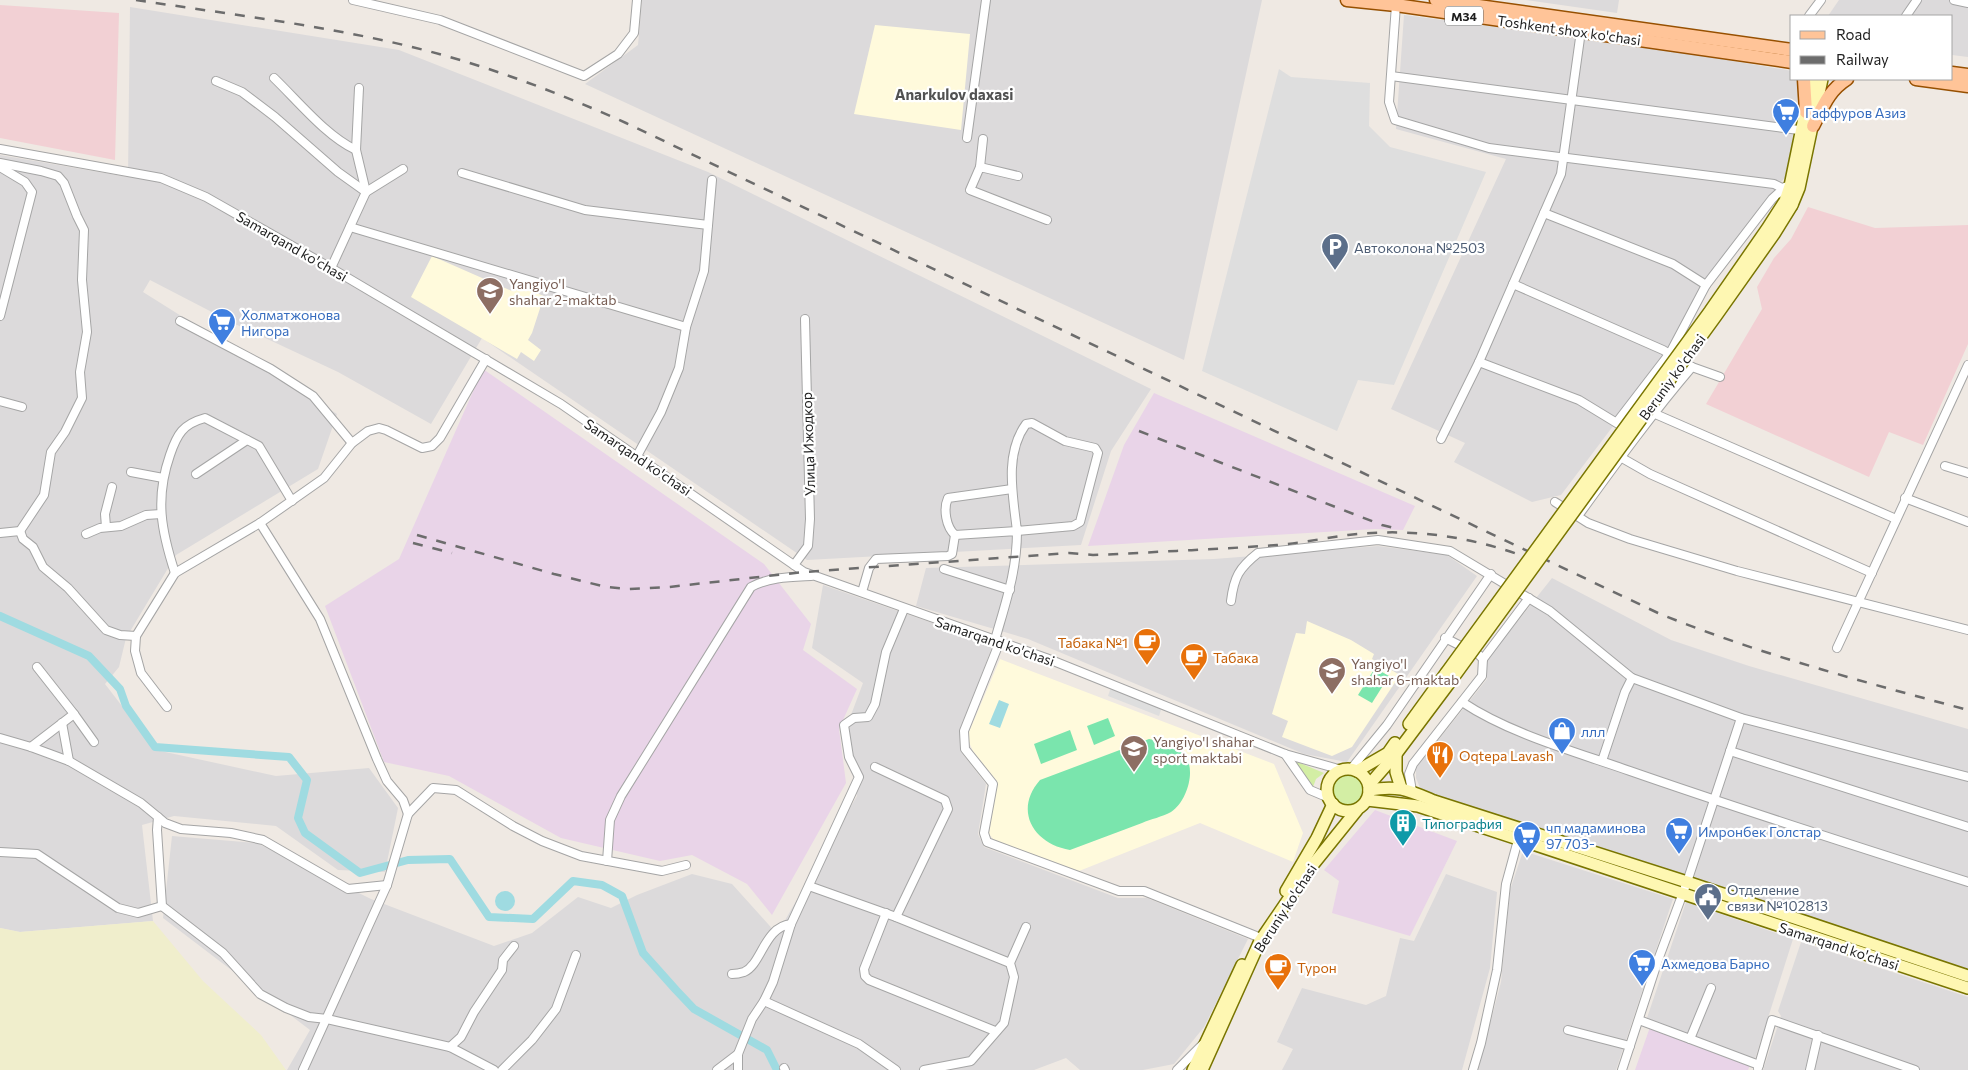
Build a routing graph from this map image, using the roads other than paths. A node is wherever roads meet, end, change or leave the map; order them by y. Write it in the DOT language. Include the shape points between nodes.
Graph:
graph roads {
  1 [pos="353,0"];
  2 [pos="636,0"];
  3 [pos="986,0"];
  4 [pos="1347,0"];
  5 [pos="1436,0"];
  6 [pos="1821,0"];
  7 [pos="1917,0"];
  8 [pos="1954,0"];
  9 [pos="1481,3"];
  10 [pos="1968,3"];
  11 [pos="1396,5"];
  12 [pos="1810,15"];
  13 [pos="1907,15"];
  14 [pos="1581,31"];
  15 [pos="1790,50"];
  16 [pos="1790,62"];
  17 [pos="1953,73"];
  18 [pos="1968,75"];
  19 [pos="1392,76"];
  20 [pos="274,78"];
  21 [pos="1804,80"];
  22 [pos="1812,80"];
  23 [pos="1822,80"];
  24 [pos="1846,80"];
  25 [pos="1923,80"];
  26 [pos="216,81"];
  27 [pos="1968,86"];
  28 [pos="359,88"];
  29 [pos="1570,100"];
  30 [pos="1806,112"];
  31 [pos="1809,129"];
  32 [pos="967,138"];
  33 [pos="983,140"];
  34 [pos="0,149"];
  35 [pos="356,150"];
  36 [pos="1564,157"];
  37 [pos="0,163"];
  38 [pos="0,167"];
  39 [pos="980,167"];
  40 [pos="403,169"];
  41 [pos="462,173"];
  42 [pos="1018,176"];
  43 [pos="712,180"];
  44 [pos="1790,188"];
  45 [pos="366,192"];
  46 [pos="1544,213"];
  47 [pos="1047,220"];
  48 [pos="708,225"];
  49 [pos="350,227"];
  50 [pos="331,268"];
  51 [pos="1513,284"];
  52 [pos="1706,286"];
  53 [pos="0,316"];
  54 [pos="805,319"];
  55 [pos="180,321"];
  56 [pos="686,327"];
  57 [pos="1670,353"];
  58 [pos="486,358"];
  59 [pos="1478,362"];
  60 [pos="1968,365"];
  61 [pos="1692,367"];
  62 [pos="1720,377"];
  63 [pos="1964,384"];
  64 [pos="0,401"];
  65 [pos="22,407"];
  66 [pos="1653,413"];
  67 [pos="1617,422"];
  68 [pos="1636,436"];
  69 [pos="1441,439"];
  70 [pos="247,440"];
  71 [pos="352,443"];
  72 [pos="637,456"];
  73 [pos="1622,458"];
  74 [pos="1945,466"];
  75 [pos="131,472"];
  76 [pos="1968,473"];
  77 [pos="196,474"];
  78 [pos="163,478"];
  79 [pos="112,487"];
  80 [pos="1012,489"];
  81 [pos="1905,498"];
  82 [pos="292,502"];
  83 [pos="1556,502"];
  84 [pos="161,514"];
  85 [pos="1577,516"];
  86 [pos="1896,519"];
  87 [pos="1968,522"];
  88 [pos="260,523"];
  89 [pos="106,527"];
  90 [pos="20,531"];
  91 [pos="1017,531"];
  92 [pos="0,533"];
  93 [pos="86,534"];
  94 [pos="954,535"];
  95 [pos="794,565"];
  96 [pos="944,569"];
  97 [pos="175,573"];
  98 [pos="1872,573"];
  99 [pos="1491,574"];
  100 [pos="816,576"];
  101 [pos="1010,590"];
  102 [pos="862,592"];
  103 [pos="1529,598"];
  104 [pos="1231,601"];
  105 [pos="1860,603"];
  106 [pos="904,609"];
  107 [pos="1968,630"];
  108 [pos="136,636"];
  109 [pos="1445,638"];
  110 [pos="997,640"];
  111 [pos="1837,648"];
  112 [pos="1482,660"];
  113 [pos="37,667"];
  114 [pos="1449,676"];
  115 [pos="1632,678"];
  116 [pos="1462,702"];
  117 [pos="167,707"];
  118 [pos="74,714"];
  119 [pos="1742,718"];
  120 [pos="62,723"];
  121 [pos="0,738"];
  122 [pos="94,742"];
  123 [pos="32,747"];
  124 [pos="1730,751"];
  125 [pos="1284,754"];
  126 [pos="1396,754"];
  127 [pos="69,760"];
  128 [pos="1602,761"];
  129 [pos="875,767"];
  130 [pos="1350,770"];
  131 [pos="1968,777"];
  132 [pos="1406,790"];
  133 [pos="1368,792"];
  134 [pos="1714,800"];
  135 [pos="1331,801"];
  136 [pos="1357,810"];
  137 [pos="408,814"];
  138 [pos="158,817"];
  139 [pos="1968,827"];
  140 [pos="1518,840"];
  141 [pos="0,852"];
  142 [pos="607,861"];
  143 [pos="686,865"];
  144 [pos="1968,882"];
  145 [pos="387,885"];
  146 [pos="809,886"];
  147 [pos="1686,888"];
  148 [pos="162,906"];
  149 [pos="886,913"];
  150 [pos="896,917"];
  151 [pos="791,924"];
  152 [pos="1026,927"];
  153 [pos="1256,936"];
  154 [pos="514,946"];
  155 [pos="576,955"];
  156 [pos="1010,963"];
  157 [pos="732,974"];
  158 [pos="1968,976"];
  159 [pos="1711,988"];
  160 [pos="1968,988"];
  161 [pos="764,1001"];
  162 [pos="326,1019"];
  163 [pos="1639,1020"];
  164 [pos="1568,1030"];
  165 [pos="995,1031"];
  166 [pos="1818,1036"];
  167 [pos="1690,1039"];
  168 [pos="1208,1045"];
  169 [pos="1630,1046"];
  170 [pos="450,1047"];
  171 [pos="738,1054"];
  172 [pos="1758,1068"];
  173 [pos="303,1070"];
  174 [pos="494,1070"];
  175 [pos="502,1070"];
  176 [pos="716,1070"];
  177 [pos="738,1070"];
  178 [pos="896,1070"];
  179 [pos="924,1070"];
  180 [pos="1177,1070"];
  181 [pos="1193,1070"];
  182 [pos="1202,1070"];
  183 [pos="1473,1070"];
  184 [pos="1622,1070"];
  185 [pos="1810,1070"];
  186 [pos="1915,1070"];
  1 -- 2 [label="street" via="440,20 584,76 618,54 634,33"];
  3 -- 32 [label="street"];
  4 -- 11 [label="main road, Toshkent shox ko'chasi / M34"];
  5 -- 9 [label="main road, Toshkent shox ko'chasi / M34"];
  6 -- 12 [label="street"];
  7 -- 13 [label="street"];
  8 -- 10 [label="street"];
  9 -- 15 [label="main road, Toshkent shox ko'chasi / M34" via="1624,28"];
  11 -- 14 [label="main road, Toshkent shox ko'chasi / M34"];
  11 -- 19 [label="street"];
  14 -- 16 [label="main road, Toshkent shox ko'chasi / M34"];
  14 -- 29 [label="street"];
  17 -- 18 [label="main road"];
  19 -- 29 [label="street"];
  19 -- 36 [label="street" via="1389,102 1395,120 1489,148"];
  20 -- 35 [label="street" via="329,131"];
  21 -- 30 [label="main road"];
  22 -- 30 [label="main road, Beruniy ko'chasi"];
  23 -- 31 [label="main road, Beruniy ko'chasi"];
  24 -- 31 [label="main road" via="1828,95"];
  25 -- 27 [label="main road"];
  26 -- 45 [label="street" via="242,92"];
  28 -- 35 [label="street"];
  29 -- 31 [label="street"];
  29 -- 36 [label="street"];
  30 -- 31 [label="main road, Beruniy ko'chasi"];
  31 -- 44 [label="main road, Beruniy ko'chasi"];
  33 -- 39 [label="street"];
  34 -- 50 [label="street, Samarqand ko'chasi" via="144,175 176,184 206,197"];
  35 -- 45 [label="street"];
  36 -- 44 [label="street"];
  36 -- 46 [label="street" via="1561,174"];
  37 -- 90 [label="street" via="58,176 84,230 82,280 87,332 80,372 82,398 51,452 44,495"];
  38 -- 53 [label="street" via="25,182 32,192"];
  39 -- 42 [label="street"];
  39 -- 47 [label="street" via="970,190"];
  40 -- 45 [label="street"];
  41 -- 48 [label="street" via="585,210"];
  43 -- 48 [label="street"];
  44 -- 52 [label="street" via="1772,199"];
  44 -- 114 [label="main road, Beruniy ko'chasi, bridge" via="1788,203"];
  45 -- 49 [label="street"];
  46 -- 51 [label="street"];
  46 -- 52 [label="street" via="1674,264"];
  48 -- 56 [label="street" via="704,271"];
  49 -- 50 [label="street"];
  49 -- 56 [label="street"];
  50 -- 58 [label="street, Samarqand ko'chasi"];
  51 -- 57 [label="street"];
  51 -- 59 [label="street"];
  52 -- 57 [label="street"];
  54 -- 95 [label="street, Улица Ижодкор" via="810,519 808,546"];
  55 -- 71 [label="street" via="271,369 312,396"];
  56 -- 72 [label="street" via="679,368 661,412"];
  57 -- 61 [label="street"];
  57 -- 67 [label="street"];
  58 -- 71 [label="street" via="440,438 432,446 418,447 379,428 368,431"];
  58 -- 72 [label="street, Samarqand ko'chasi"];
  59 -- 67 [label="street" via="1579,400"];
  59 -- 69 [label="street"];
  60 -- 63 [label="street"];
  61 -- 62 [label="street"];
  61 -- 66 [label="street"];
  63 -- 81 [label="street"];
  64 -- 65 [label="street"];
  66 -- 68 [label="street"];
  66 -- 86 [label="street"];
  67 -- 68 [label="street"];
  68 -- 73 [label="street"];
  70 -- 77 [label="street"];
  70 -- 78 [label="street" via="205,418 191,422 177,436"];
  70 -- 82 [label="street" via="259,446"];
  71 -- 82 [label="street" via="324,478"];
  72 -- 95 [label="street, Samarqand ko'chasi"];
  73 -- 85 [label="street"];
  73 -- 98 [label="street" via="1650,474"];
  74 -- 76 [label="street"];
  75 -- 78 [label="street"];
  78 -- 84 [label="street"];
  79 -- 89 [label="street" via="105,514"];
  80 -- 91 [label="street"];
  80 -- 91 [label="street" via="1016,439 1026,424 1032,423 1065,441 1095,448 1098,453 1080,522 1072,526"];
  80 -- 94 [label="street" via="948,498 945,506 950,531"];
  81 -- 86 [label="street"];
  81 -- 87 [label="street"];
  82 -- 88 [label="street"];
  83 -- 85 [label="street"];
  84 -- 89 [label="street"];
  84 -- 97 [label="street"];
  85 -- 105 [label="street" via="1630,539"];
  86 -- 98 [label="street"];
  88 -- 97 [label="street"];
  88 -- 137 [label="street" via="320,619 377,759 387,781 404,800"];
  89 -- 93 [label="street"];
  90 -- 92 [label="street"];
  90 -- 108 [label="street" via="43,566 106,630"];
  91 -- 94 [label="street"];
  91 -- 101 [label="street" via="1017,557"];
  94 -- 102 [label="street" via="952,554 948,556 876,559 869,568"];
  95 -- 100 [label="street, Samarqand ko'chasi"];
  96 -- 101 [label="street"];
  97 -- 108 [label="street"];
  98 -- 105 [label="street"];
  99 -- 103 [label="street"];
  99 -- 104 [label="street" via="1450,551 1378,540 1279,550 1258,553 1243,565 1233,586"];
  99 -- 109 [label="street, Beruniy ko'chasi"];
  100 -- 102 [label="street, Samarqand ko'chasi"];
  100 -- 142 [label="street" via="761,582 751,587 621,796 610,820"];
  101 -- 110 [label="street"];
  102 -- 106 [label="street, Samarqand ko'chasi"];
  103 -- 112 [label="street"];
  103 -- 115 [label="street" via="1550,611"];
  105 -- 107 [label="street"];
  105 -- 111 [label="street"];
  106 -- 110 [label="street, Samarqand ko'chasi"];
  106 -- 146 [label="street" via="886,652 875,704 868,717 854,718 844,725 849,757 859,777"];
  108 -- 117 [label="street" via="135,651 141,673"];
  109 -- 112 [label="street"];
  109 -- 130 [label="street, Beruniy ko'chasi" via="1387,725"];
  110 -- 125 [label="street, Samarqand ko'chasi"];
  110 -- 153 [label="street" via="964,731 965,749 992,784 984,833 987,842 1120,891 1144,891"];
  112 -- 116 [label="street" via="1482,676"];
  113 -- 118 [label="street"];
  114 -- 126 [label="main road, Beruniy ko'chasi"];
  114 -- 130 [label="main road, Beruniy ko'chasi" via="1388,753"];
  115 -- 119 [label="street"];
  115 -- 128 [label="street"];
  116 -- 128 [label="street" via="1480,714"];
  116 -- 132 [label="street" via="1413,764"];
  118 -- 120 [label="street"];
  118 -- 122 [label="street"];
  119 -- 124 [label="street"];
  119 -- 131 [label="street"];
  120 -- 123 [label="street"];
  120 -- 127 [label="street"];
  121 -- 123 [label="street"];
  123 -- 127 [label="street"];
  124 -- 134 [label="street"];
  124 -- 139 [label="street"];
  125 -- 130 [label="street, Samarqand ko'chasi"];
  125 -- 135 [label="street" via="1310,790"];
  126 -- 132 [label="main road" via="1396,772"];
  126 -- 133 [label="main road, Beruniy ko'chasi"];
  127 -- 138 [label="street" via="141,803"];
  128 -- 134 [label="street"];
  129 -- 150 [label="street" via="945,800 948,809"];
  130 -- 133 [label="main road" via="1362,774"];
  130 -- 135 [label="main road, Beruniy ko'chasi" via="1331,778 1328,785"];
  132 -- 133 [label="main road, Samarqand ko'chasi" via="1392,787"];
  132 -- 147 [label="main road, Samarqand ko'chasi"];
  133 -- 136 [label="main road, Beruniy ko'chasi"];
  133 -- 140 [label="main road, Samarqand ko'chasi"];
  134 -- 144 [label="street"];
  134 -- 147 [label="street"];
  135 -- 136 [label="main road" via="1344,811"];
  135 -- 153 [label="main road, Beruniy ko'chasi" via="1317,838"];
  136 -- 168 [label="main road, Beruniy ko'chasi" via="1307,872 1260,941"];
  137 -- 142 [label="street" via="433,788 456,790 542,841 581,856"];
  137 -- 145 [label="street"];
  138 -- 145 [label="street" via="180,828 263,840 348,889"];
  138 -- 148 [label="street"];
  140 -- 147 [label="main road, Samarqand ko'chasi"];
  140 -- 183 [label="street" via="1506,884 1497,970"];
  141 -- 148 [label="street" via="37,854 118,908 138,913"];
  142 -- 143 [label="street" via="662,871"];
  145 -- 162 [label="street"];
  146 -- 149 [label="street"];
  146 -- 151 [label="street"];
  147 -- 158 [label="main road, Samarqand ko'chasi"];
  147 -- 160 [label="main road, Samarqand ko'chasi"];
  147 -- 163 [label="street"];
  148 -- 162 [label="street" via="223,953 260,994 309,1017"];
  149 -- 150 [label="street"];
  149 -- 165 [label="street" via="864,969 865,976"];
  150 -- 156 [label="street"];
  151 -- 157 [label="street" via="778,929 766,941 745,972"];
  151 -- 161 [label="street"];
  152 -- 156 [label="street"];
  153 -- 168 [label="main road, Beruniy ko'chasi"];
  154 -- 170 [label="street" via="461,1037"];
  155 -- 175 [label="street" via="556,1008 532,1040"];
  156 -- 165 [label="street" via="1014,976 1004,1023"];
  159 -- 167 [label="street"];
  161 -- 171 [label="street" via="752,1019"];
  161 -- 178 [label="street" via="859,1044"];
  162 -- 170 [label="street"];
  162 -- 173 [label="street"];
  163 -- 167 [label="street"];
  163 -- 169 [label="street"];
  164 -- 169 [label="street"];
  165 -- 179 [label="street" via="972,1061"];
  166 -- 172 [label="street" via="1772,1020"];
  166 -- 185 [label="street"];
  166 -- 186 [label="street"];
  167 -- 172 [label="street"];
  168 -- 180 [label="street"];
  168 -- 181 [label="main road, Beruniy ko'chasi"];
  168 -- 182 [label="main road, Beruniy ko'chasi"];
  169 -- 184 [label="street"];
  170 -- 174 [label="street"];
  171 -- 176 [label="street"];
  171 -- 177 [label="street"];
}
